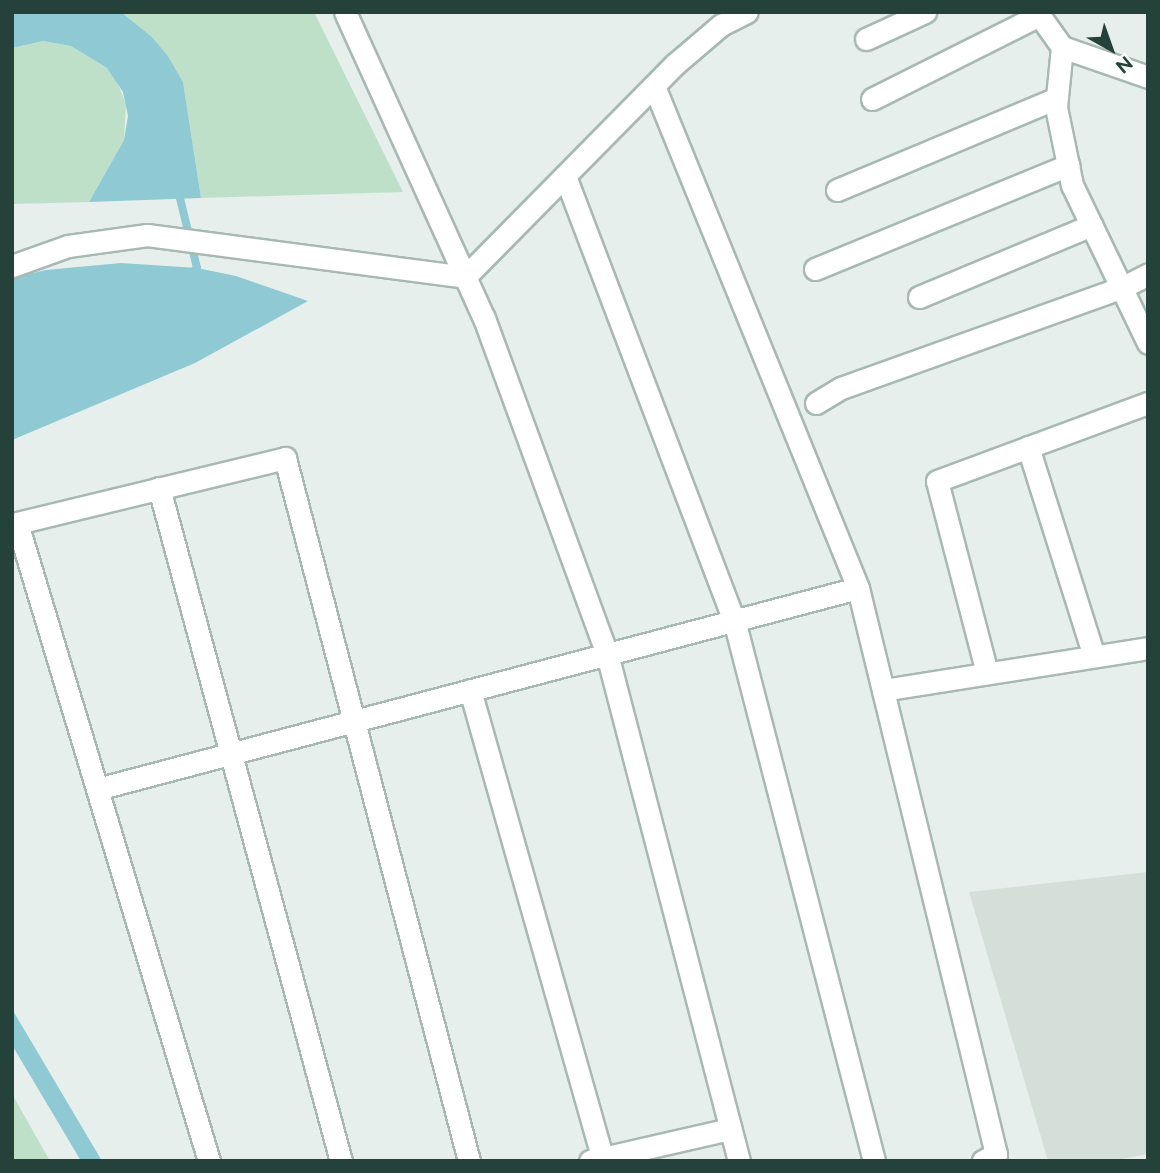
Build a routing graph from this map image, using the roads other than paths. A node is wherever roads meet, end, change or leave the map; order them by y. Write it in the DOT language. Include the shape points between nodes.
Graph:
graph roads {
  1 [pos="345,12"];
  2 [pos="747,12"];
  3 [pos="925,12"];
  4 [pos="1038,14"];
  5 [pos="866,39"];
  6 [pos="1062,47"];
  7 [pos="1148,76"];
  8 [pos="654,86"];
  9 [pos="1057,98"];
  10 [pos="872,99"];
  11 [pos="1068,165"];
  12 [pos="565,176"];
  13 [pos="837,190"];
  14 [pos="1092,225"];
  15 [pos="12,266"];
  16 [pos="815,270"];
  17 [pos="1148,274"];
  18 [pos="466,277"];
  19 [pos="1123,287"];
  20 [pos="919,297"];
  21 [pos="1148,343"];
  22 [pos="816,403"];
  23 [pos="1148,404"];
  24 [pos="1028,447"];
  25 [pos="159,488"];
  26 [pos="858,588"];
  27 [pos="734,620"];
  28 [pos="1148,648"];
  29 [pos="607,654"];
  30 [pos="1094,656"];
  31 [pos="987,673"];
  32 [pos="470,690"];
  33 [pos="883,690"];
  34 [pos="354,721"];
  35 [pos="231,754"];
  36 [pos="97,789"];
  37 [pos="730,1129"];
  38 [pos="596,1159"];
  39 [pos="209,1161"];
  40 [pos="341,1161"];
  41 [pos="469,1161"];
  42 [pos="738,1161"];
  43 [pos="874,1161"];
  44 [pos="983,1161"];
  1 -- 18 [label="street"];
  2 -- 8 [label="street" via="721,25"];
  3 -- 5 [label="street"];
  4 -- 6 [label="street"];
  4 -- 10 [label="street"];
  6 -- 7 [label="street"];
  6 -- 9 [label="street"];
  8 -- 12 [label="street"];
  8 -- 26 [label="street"];
  9 -- 11 [label="street"];
  9 -- 13 [label="street"];
  11 -- 14 [label="street" via="1072,185"];
  11 -- 16 [label="street"];
  12 -- 18 [label="street"];
  12 -- 27 [label="street"];
  14 -- 19 [label="street"];
  14 -- 20 [label="street"];
  15 -- 18 [label="street" via="68,246 147,234"];
  17 -- 19 [label="street"];
  18 -- 29 [label="street"];
  19 -- 21 [label="street"];
  19 -- 22 [label="street" via="841,388"];
  23 -- 24 [label="street"];
  24 -- 30 [label="street"];
  24 -- 31 [label="street" via="937,481"];
  25 -- 34 [label="street" via="285,458"];
  25 -- 35 [label="street"];
  25 -- 36 [label="street" via="17,523"];
  26 -- 27 [label="street"];
  26 -- 33 [label="street"];
  27 -- 29 [label="street"];
  27 -- 43 [label="street"];
  28 -- 30 [label="street"];
  29 -- 32 [label="street"];
  29 -- 37 [label="street"];
  30 -- 31 [label="street"];
  31 -- 33 [label="street"];
  32 -- 34 [label="street"];
  32 -- 38 [label="street"];
  33 -- 44 [label="street" via="996,1154"];
  34 -- 35 [label="street"];
  34 -- 41 [label="street"];
  35 -- 36 [label="street"];
  35 -- 40 [label="street"];
  36 -- 39 [label="street"];
  37 -- 38 [label="street"];
  37 -- 42 [label="street"];
}
